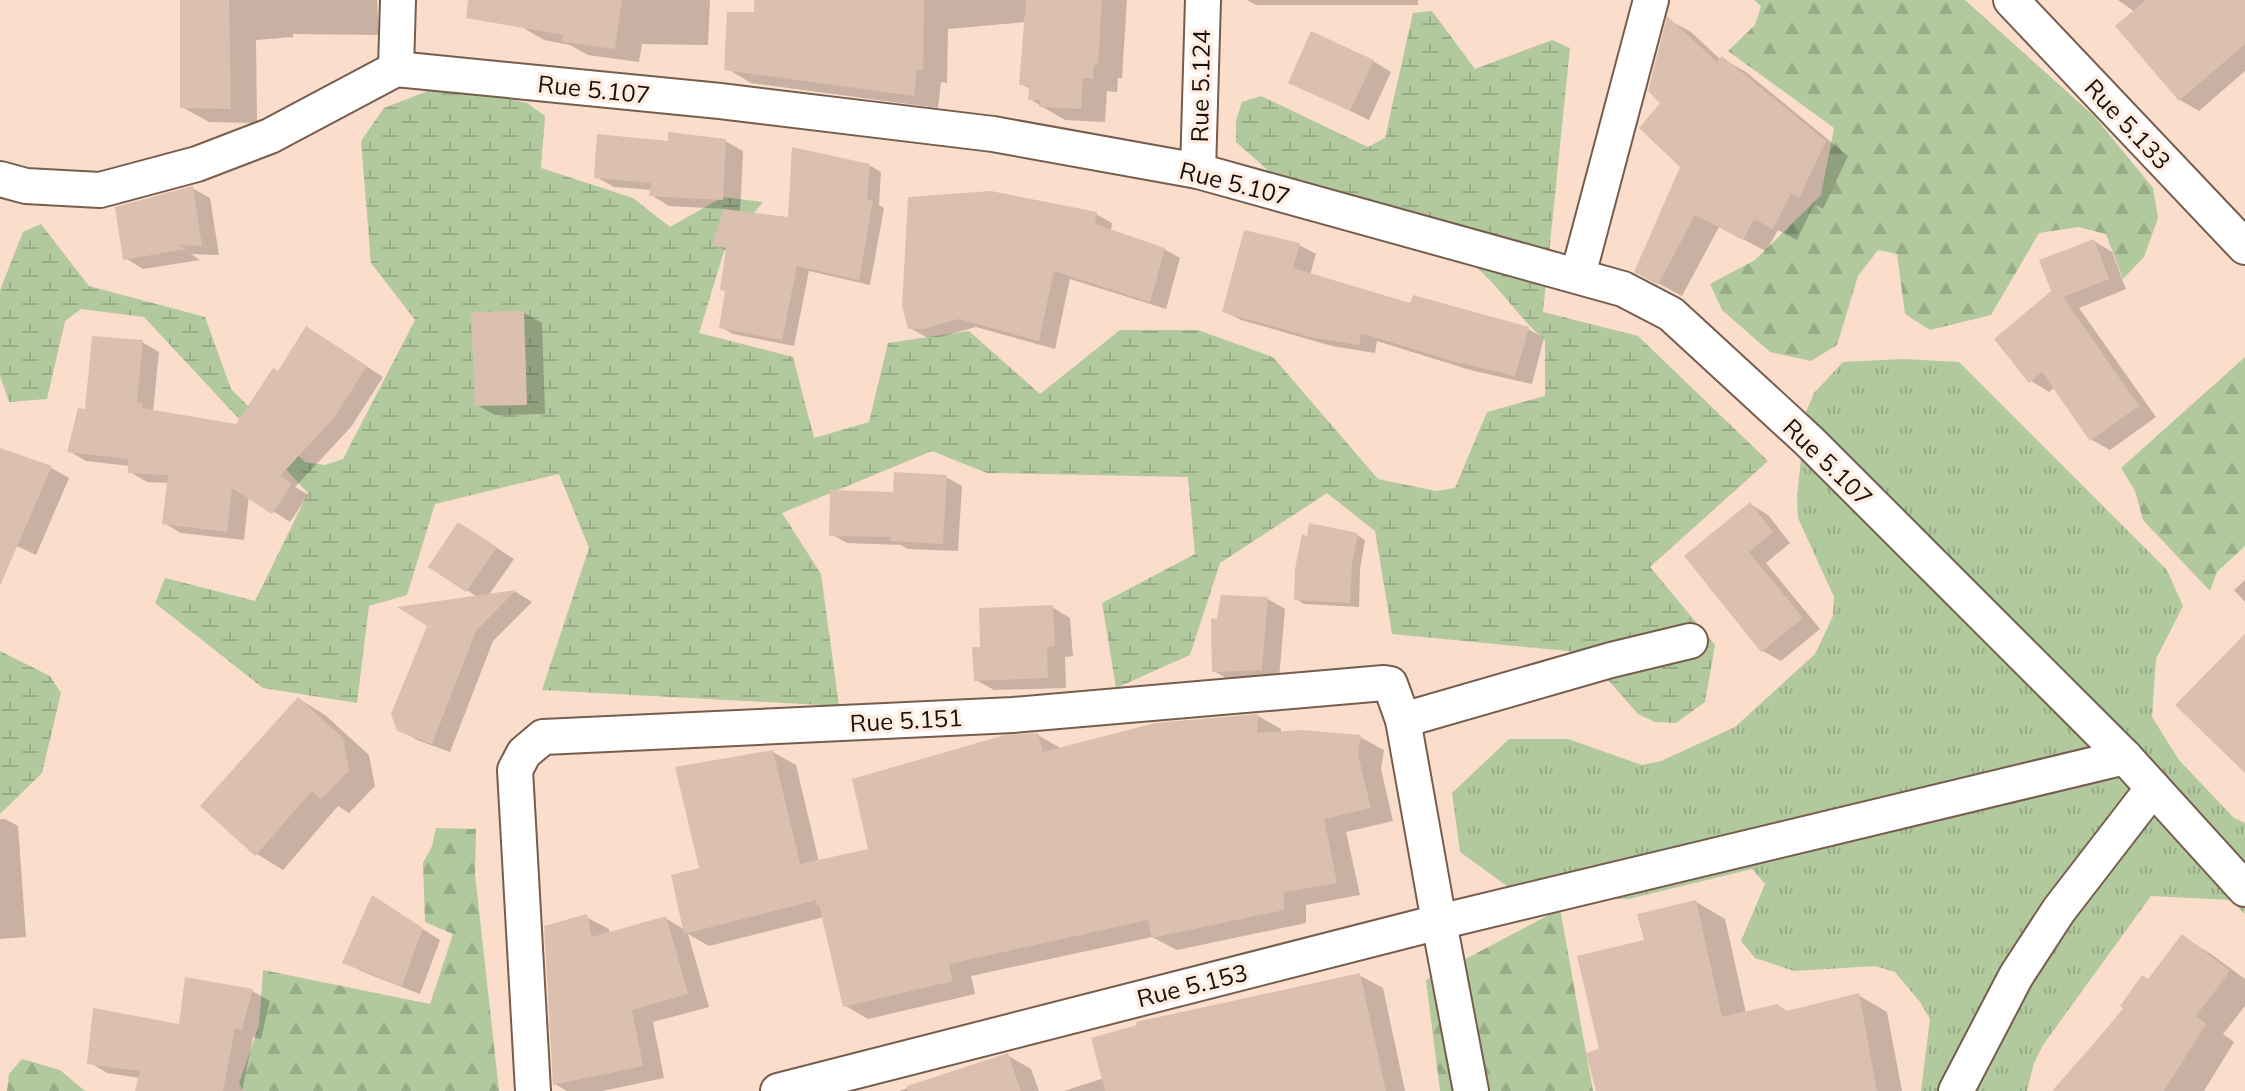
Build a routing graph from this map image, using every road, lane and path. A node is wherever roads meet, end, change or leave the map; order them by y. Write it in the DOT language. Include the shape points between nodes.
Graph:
graph roads {
  1 [pos="398,0"];
  2 [pos="1203,0"];
  3 [pos="1651,0"];
  4 [pos="2011,0"];
  5 [pos="396,69"];
  6 [pos="1198,171"];
  7 [pos="0,179"];
  8 [pos="2245,247"];
  9 [pos="1578,275"];
  10 [pos="1690,641"];
  11 [pos="1403,720"];
  12 [pos="2125,757"];
  13 [pos="2153,788"];
  14 [pos="2245,889"];
  15 [pos="1439,922"];
  16 [pos="533,1091"];
  17 [pos="778,1091"];
  18 [pos="1471,1091"];
  19 [pos="1956,1091"];
  1 -- 5 [label="street"];
  2 -- 6 [label="street, Rue 5.124"];
  3 -- 9 [label="street"];
  4 -- 8 [label="street, Rue 5.133"];
  5 -- 6 [label="street, Rue 5.107" via="993,134"];
  5 -- 7 [label="street" via="270,136 197,164 100,190 26,186"];
  6 -- 9 [label="street, Rue 5.107"];
  9 -- 12 [label="street, Rue 5.107" via="1623,289 1671,314 1809,441"];
  10 -- 11 [label="street"];
  11 -- 15 [label="street, Rue 5.151"];
  11 -- 16 [label="street, Rue 5.151" via="1390,684 1384,683 1013,715 543,737 524,753 515,770"];
  12 -- 13 [label="street, Rue 5.107"];
  12 -- 15 [label="street, Rue 5.153"];
  13 -- 14 [label="street, Rue 5.107"];
  13 -- 19 [label="street" via="2059,910 2016,976"];
  15 -- 17 [label="street, Rue 5.153"];
  15 -- 18 [label="street"];
}
